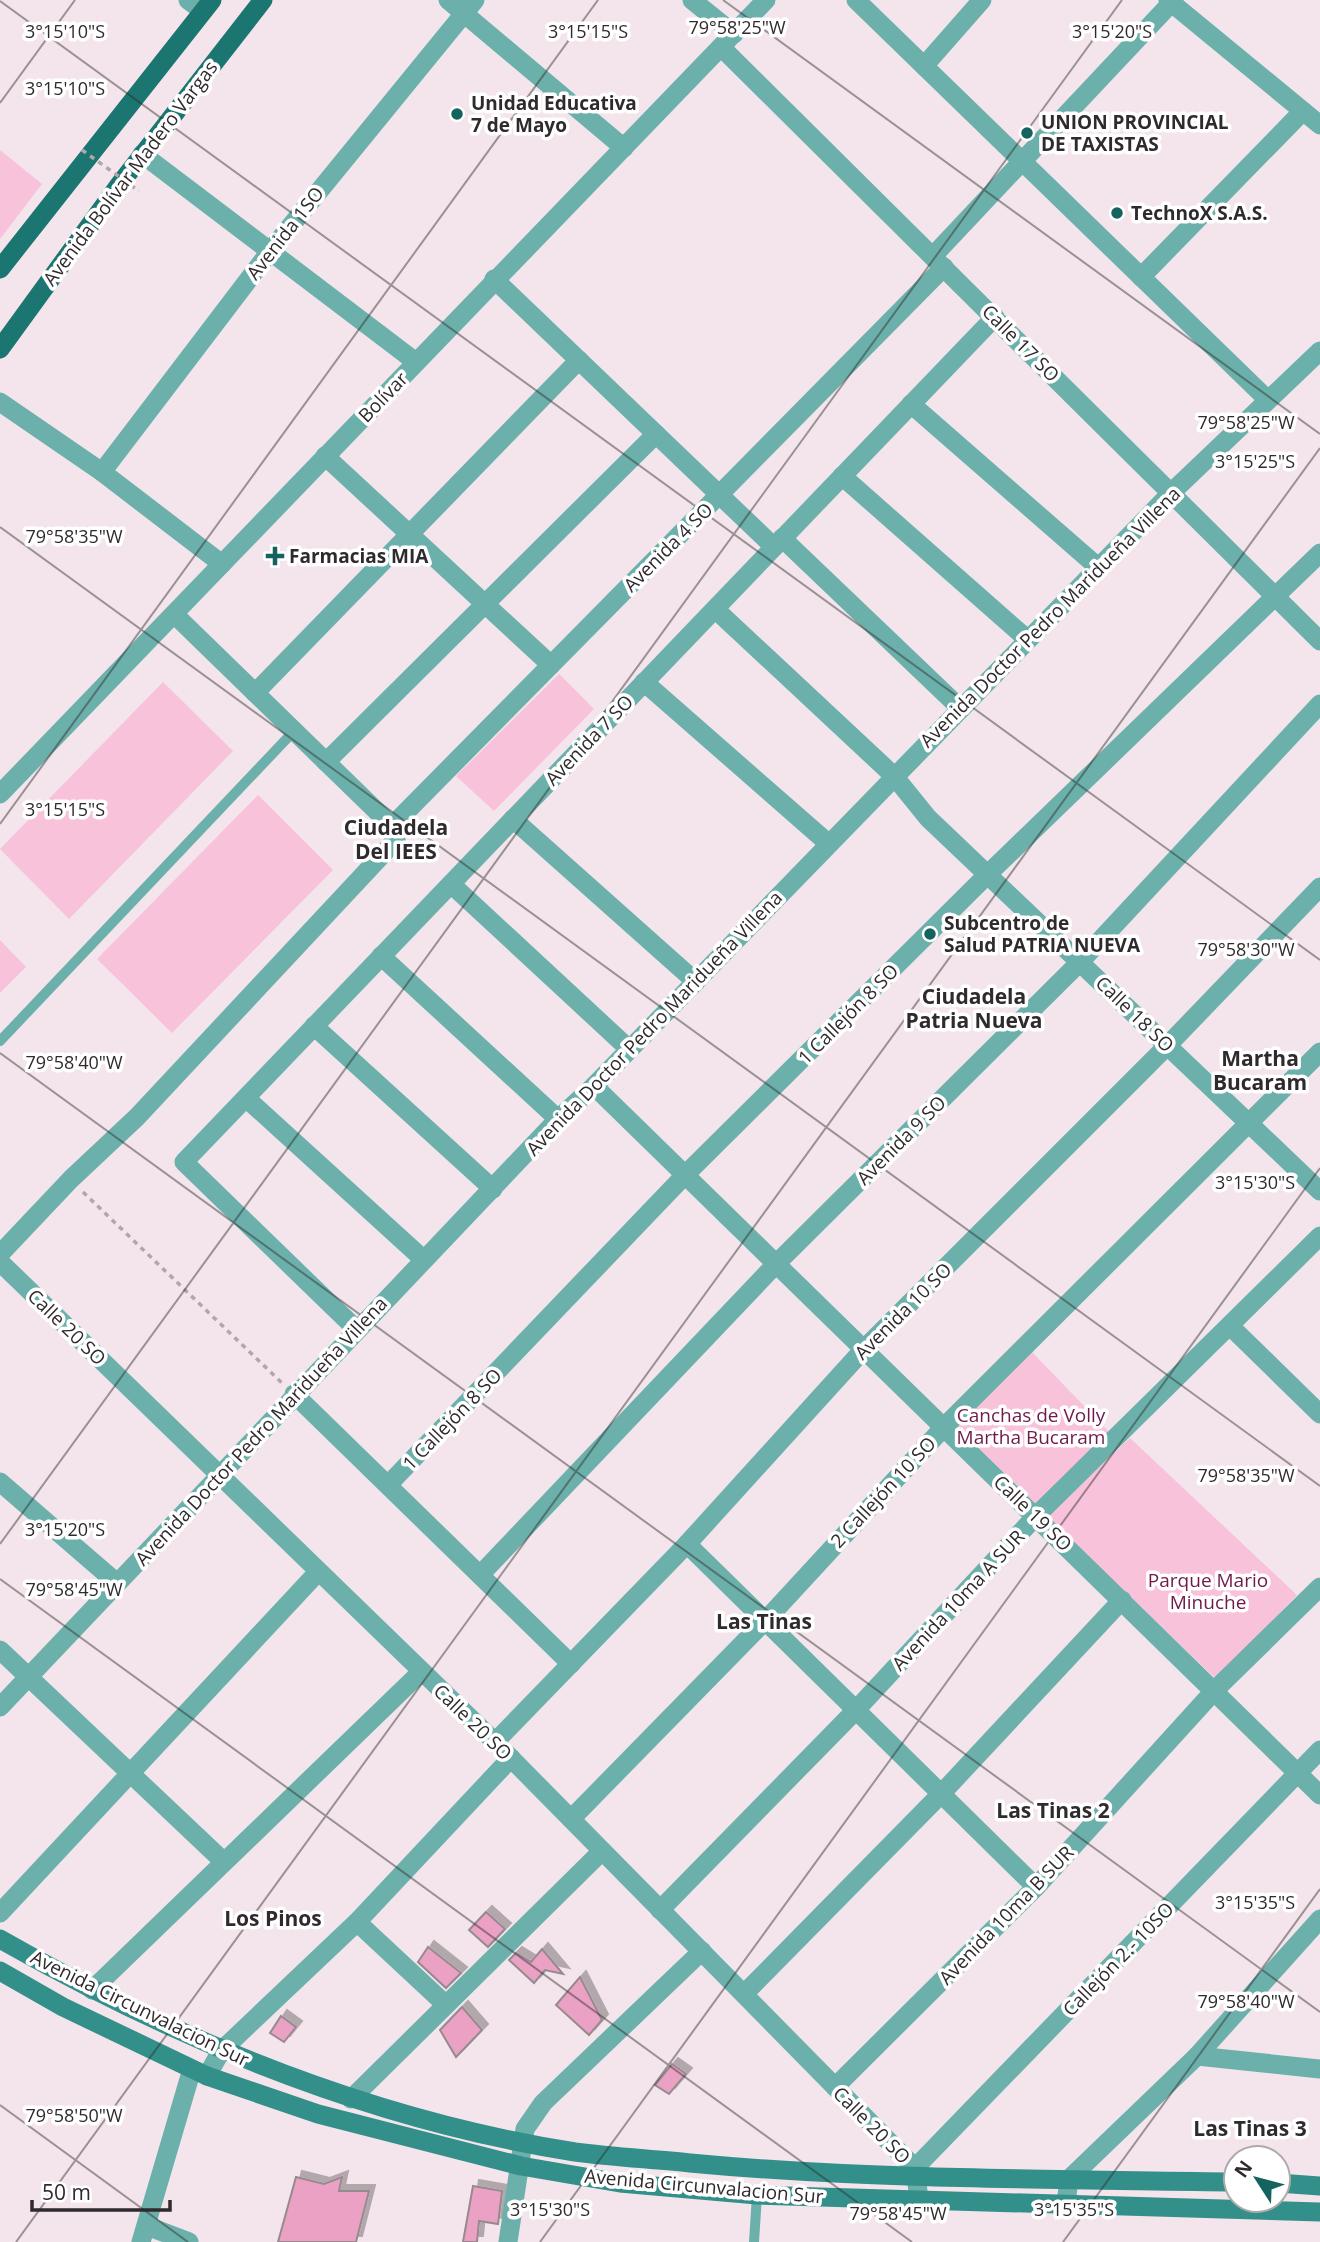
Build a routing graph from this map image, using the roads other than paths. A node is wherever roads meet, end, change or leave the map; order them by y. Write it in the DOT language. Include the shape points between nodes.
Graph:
graph roads {
  1 [pos="263,0"];
  2 [pos="692,0"];
  3 [pos="766,0"];
  4 [pos="856,0"];
  5 [pos="982,0"];
  6 [pos="1171,1"];
  7 [pos="201,4"];
  8 [pos="462,4"];
  9 [pos="727,41"];
  10 [pos="924,66"];
  11 [pos="1303,111"];
  12 [pos="1320,125"];
  13 [pos="624,148"];
  14 [pos="142,154"];
  15 [pos="1022,161"];
  16 [pos="271,250"];
  17 [pos="938,262"];
  18 [pos="0,269"];
  19 [pos="1142,277"];
  20 [pos="494,279"];
  21 [pos="995,317"];
  22 [pos="0,349"];
  23 [pos="1320,351"];
  24 [pos="579,360"];
  25 [pos="416,362"];
  26 [pos="1268,400"];
  27 [pos="0,402"];
  28 [pos="911,404"];
  29 [pos="656,434"];
  30 [pos="325,456"];
  31 [pos="102,472"];
  32 [pos="842,476"];
  33 [pos="1172,492"];
  34 [pos="719,495"];
  35 [pos="412,535"];
  36 [pos="778,543"];
  37 [pos="1320,553"];
  38 [pos="222,564"];
  39 [pos="1099,568"];
  40 [pos="1276,598"];
  41 [pos="485,604"];
  42 [pos="715,609"];
  43 [pos="174,614"];
  44 [pos="1027,639"];
  45 [pos="1320,641"];
  46 [pos="551,665"];
  47 [pos="644,682"];
  48 [pos="255,693"];
  49 [pos="1320,704"];
  50 [pos="960,708"];
  51 [pos="294,731"];
  52 [pos="326,762"];
  53 [pos="894,776"];
  54 [pos="2,788"];
  55 [pos="513,819"];
  56 [pos="394,833"];
  57 [pos="829,844"];
  58 [pos="988,874"];
  59 [pos="451,884"];
  60 [pos="1320,887"];
  61 [pos="381,956"];
  62 [pos="1080,962"];
  63 [pos="696,982"];
  64 [pos="314,1026"];
  65 [pos="0,1041"];
  66 [pos="1168,1045"];
  67 [pos="628,1048"];
  68 [pos="1320,1052"];
  69 [pos="594,1086"];
  70 [pos="246,1098"];
  71 [pos="558,1119"];
  72 [pos="1250,1124"];
  73 [pos="685,1175"];
  74 [pos="493,1189"];
  75 [pos="1320,1191"];
  76 [pos="1320,1236"];
  77 [pos="0,1254"];
  78 [pos="423,1259"];
  79 [pos="0,1262"];
  80 [pos="776,1264"];
  81 [pos="1231,1327"];
  82 [pos="356,1329"];
  83 [pos="864,1349"];
  84 [pos="294,1394"];
  85 [pos="1319,1412"];
  86 [pos="944,1427"];
  87 [pos="220,1475"];
  88 [pos="0,1482"];
  89 [pos="388,1485"];
  90 [pos="1036,1516"];
  91 [pos="687,1544"];
  92 [pos="318,1572"];
  93 [pos="480,1575"];
  94 [pos="117,1583"];
  95 [pos="1320,1587"];
  96 [pos="1122,1600"];
  97 [pos="764,1622"];
  98 [pos="0,1650"];
  99 [pos="571,1664"];
  100 [pos="421,1672"];
  101 [pos="30,1677"];
  102 [pos="1215,1690"];
  103 [pos="0,1707"];
  104 [pos="855,1711"];
  105 [pos="495,1742"];
  106 [pos="1320,1750"];
  107 [pos="511,1758"];
  108 [pos="133,1773"];
  109 [pos="1297,1773"];
  110 [pos="941,1794"];
  111 [pos="1320,1795"];
  112 [pos="571,1819"];
  113 [pos="602,1851"];
  114 [pos="223,1861"];
  115 [pos="1036,1887"];
  116 [pos="660,1909"];
  117 [pos="0,1913"];
  118 [pos="1320,1919"];
  119 [pos="357,1922"];
  120 [pos="0,1939"];
  121 [pos="702,1951"];
  122 [pos="0,1971"];
  123 [pos="92,1990"];
  124 [pos="744,1994"];
  125 [pos="444,2004"];
  126 [pos="221,2050"];
  127 [pos="1198,2056"];
  128 [pos="1320,2069"];
  129 [pos="200,2072"];
  130 [pos="835,2087"];
  131 [pos="351,2099"];
  132 [pos="522,2142"];
  133 [pos="522,2166"];
  134 [pos="916,2172"];
  135 [pos="1069,2179"];
  136 [pos="1222,2182"];
  137 [pos="1292,2184"];
  138 [pos="1320,2186"];
  139 [pos="757,2195"];
  140 [pos="919,2199"];
  141 [pos="1066,2204"];
  142 [pos="1222,2205"];
  143 [pos="1292,2208"];
  144 [pos="1320,2212"];
  145 [pos="144,2234"];
  146 [pos="190,2242"];
  147 [pos="508,2242"];
  148 [pos="754,2242"];
  1 -- 14 [label="main road, Avenida Bolívar Madero Vargas"];
  2 -- 9 [label="street, Calle 17 SO"];
  3 -- 9 [label="street, Bolívar"];
  4 -- 10 [label="street"];
  5 -- 10 [label="street"];
  6 -- 11 [label="street"];
  6 -- 15 [label="street, Avenida 4 SO"];
  7 -- 18 [label="main road, Avenida Bolívar Madero Vargas"];
  8 -- 13 [label="street"];
  8 -- 16 [label="street, Avenida 1SO"];
  9 -- 13 [label="street, Bolívar"];
  9 -- 17 [label="street, Calle 17 SO"];
  10 -- 15 [label="street"];
  11 -- 12 [label="street"];
  11 -- 19 [label="street"];
  13 -- 20 [label="street, Bolívar"];
  14 -- 16 [label="street"];
  14 -- 22 [label="main road, Avenida Bolívar Madero Vargas"];
  15 -- 17 [label="street, Avenida 4 SO"];
  15 -- 19 [label="street"];
  16 -- 25 [label="street"];
  16 -- 31 [label="street, Avenida 1SO"];
  17 -- 21 [label="street, Calle 17 SO"];
  17 -- 34 [label="street, Avenida 4 SO"];
  19 -- 26 [label="street"];
  20 -- 24 [label="street"];
  20 -- 25 [label="street, Bolívar"];
  21 -- 28 [label="street, Avenida 7 SO"];
  21 -- 33 [label="street, Calle 17 SO"];
  23 -- 26 [label="street, Avenida Doctor Pedro Maridueña Villena"];
  24 -- 29 [label="street"];
  24 -- 35 [label="street"];
  25 -- 30 [label="street, Bolívar"];
  26 -- 33 [label="street, Avenida Doctor Pedro Maridueña Villena"];
  27 -- 31 [label="street"];
  28 -- 32 [label="street, Avenida 7 SO"];
  28 -- 39 [label="street"];
  29 -- 34 [label="street"];
  29 -- 41 [label="street"];
  30 -- 35 [label="street"];
  30 -- 38 [label="street, Bolívar"];
  31 -- 38 [label="street"];
  32 -- 36 [label="street, Avenida 7 SO"];
  32 -- 44 [label="street"];
  33 -- 39 [label="street, Avenida Doctor Pedro Maridueña Villena"];
  33 -- 40 [label="street, Calle 17 SO"];
  34 -- 36 [label="street"];
  34 -- 46 [label="street, Avenida 4 SO"];
  35 -- 41 [label="street"];
  35 -- 48 [label="street"];
  36 -- 42 [label="street, Avenida 7 SO"];
  36 -- 50 [label="street"];
  37 -- 40 [label="street, 1 Callejón 8 SO"];
  38 -- 43 [label="street, Bolívar"];
  39 -- 44 [label="street, Avenida Doctor Pedro Maridueña Villena"];
  40 -- 45 [label="street, Calle 17 SO"];
  40 -- 58 [label="street, 1 Callejón 8 SO"];
  41 -- 46 [label="street"];
  41 -- 52 [label="street"];
  42 -- 47 [label="street, Avenida 7 SO"];
  42 -- 53 [label="street, Calle 18 SO"];
  43 -- 48 [label="street"];
  43 -- 54 [label="street, Bolívar"];
  44 -- 50 [label="street, Avenida Doctor Pedro Maridueña Villena"];
  46 -- 56 [label="street, Avenida 4 SO"];
  47 -- 55 [label="street, Avenida 7 SO"];
  47 -- 57 [label="street"];
  48 -- 51 [label="street"];
  49 -- 62 [label="street, Avenida 9 SO"];
  50 -- 53 [label="street, Avenida Doctor Pedro Maridueña Villena"];
  51 -- 52 [label="street"];
  51 -- 65 [label="lane"];
  52 -- 56 [label="street"];
  53 -- 57 [label="street, Avenida Doctor Pedro Maridueña Villena"];
  53 -- 58 [label="street, Calle 18 SO" via="928,818"];
  55 -- 59 [label="street, Avenida 7 SO"];
  55 -- 63 [label="street"];
  56 -- 77 [label="street, Avenida 4 SO" via="137,1117"];
  57 -- 63 [label="street, Avenida Doctor Pedro Maridueña Villena"];
  58 -- 62 [label="street, Calle 18 SO"];
  58 -- 73 [label="street, 1 Callejón 8 SO"];
  59 -- 61 [label="street, Avenida 7 SO"];
  59 -- 67 [label="street"];
  60 -- 66 [label="street, Avenida 10 SO"];
  61 -- 64 [label="street, Avenida 7 SO"];
  61 -- 71 [label="street"];
  62 -- 66 [label="street, Calle 18 SO"];
  62 -- 80 [label="street, Avenida 9 SO"];
  63 -- 67 [label="street, Avenida Doctor Pedro Maridueña Villena"];
  64 -- 70 [label="street, Avenida 7 SO"];
  64 -- 74 [label="street"];
  66 -- 72 [label="street, Calle 18 SO"];
  66 -- 83 [label="street, Avenida 10 SO"];
  67 -- 69 [label="street, Avenida Doctor Pedro Maridueña Villena"];
  68 -- 72 [label="street, 2 Callejón 10 SO"];
  69 -- 71 [label="street, Avenida Doctor Pedro Maridueña Villena"];
  69 -- 73 [label="street, Calle 19 SO"];
  70 -- 78 [label="street"];
  70 -- 82 [label="street, Avenida 7 SO" via="184,1162"];
  71 -- 74 [label="street, Avenida Doctor Pedro Maridueña Villena"];
  72 -- 75 [label="street, Calle 18 SO"];
  72 -- 86 [label="street, 2 Callejón 10 SO"];
  73 -- 80 [label="street, Calle 19 SO"];
  73 -- 89 [label="street, 1 Callejón 8 SO"];
  74 -- 78 [label="street, Avenida Doctor Pedro Maridueña Villena"];
  76 -- 81 [label="street, Avenida 10ma A SUR"];
  78 -- 82 [label="street, Avenida Doctor Pedro Maridueña Villena"];
  79 -- 87 [label="street, Calle 20 SO"];
  80 -- 83 [label="street, Calle 19 SO"];
  80 -- 93 [label="street, Avenida 9 SO"];
  81 -- 85 [label="street"];
  81 -- 90 [label="street, Avenida 10ma A SUR"];
  82 -- 84 [label="street, Avenida Doctor Pedro Maridueña Villena"];
  83 -- 86 [label="street, Calle 19 SO"];
  83 -- 91 [label="street, Avenida 10 SO"];
  84 -- 87 [label="street, Avenida Doctor Pedro Maridueña Villena"];
  84 -- 89 [label="street"];
  86 -- 90 [label="street, Calle 19 SO"];
  86 -- 97 [label="street, 2 Callejón 10 SO"];
  87 -- 92 [label="street, Calle 20 SO"];
  87 -- 94 [label="street, Avenida Doctor Pedro Maridueña Villena"];
  88 -- 94 [label="street"];
  89 -- 93 [label="street"];
  90 -- 96 [label="street, Calle 19 SO"];
  90 -- 104 [label="street, Avenida 10ma A SUR"];
  91 -- 97 [label="street"];
  91 -- 99 [label="street, Avenida 10 SO"];
  92 -- 100 [label="street, Calle 20 SO"];
  92 -- 108 [label="street"];
  93 -- 99 [label="street"];
  94 -- 101 [label="street, Avenida Doctor Pedro Maridueña Villena"];
  95 -- 102 [label="street, Avenida 10ma B SUR"];
  96 -- 102 [label="street, Calle 19 SO"];
  96 -- 110 [label="street"];
  97 -- 104 [label="street"];
  97 -- 112 [label="street, 2 Callejón 10 SO"];
  98 -- 101 [label="street"];
  99 -- 105 [label="street, Avenida 10 SO"];
  100 -- 105 [label="street, Calle 20 SO"];
  100 -- 114 [label="street"];
  101 -- 103 [label="street, Avenida Doctor Pedro Maridueña Villena"];
  101 -- 108 [label="street"];
  102 -- 109 [label="street, Calle 19 SO"];
  102 -- 115 [label="street, Avenida 10ma B SUR"];
  104 -- 110 [label="street"];
  104 -- 116 [label="street, Avenida 10ma A SUR"];
  105 -- 107 [label="street, Calle 20 SO"];
  106 -- 109 [label="street, Callejón 2.- 10SO"];
  107 -- 112 [label="street, Calle 20 SO"];
  107 -- 119 [label="street"];
  108 -- 114 [label="street"];
  108 -- 117 [label="street"];
  109 -- 111 [label="street, Calle 19 SO"];
  109 -- 134 [label="street, Callejón 2.- 10SO"];
  110 -- 115 [label="street"];
  110 -- 124 [label="street"];
  112 -- 113 [label="street, Calle 20 SO"];
  113 -- 116 [label="street, Calle 20 SO"];
  113 -- 125 [label="street"];
  114 -- 123 [label="street"];
  115 -- 130 [label="street, Avenida 10ma B SUR"];
  116 -- 121 [label="street, Calle 20 SO"];
  118 -- 127 [label="street"];
  119 -- 125 [label="street"];
  119 -- 126 [label="street"];
  120 -- 123 [label="main road, Avenida Circunvalacion Sur"];
  121 -- 124 [label="street, Calle 20 SO"];
  121 -- 132 [label="street" via="543,2103 525,2129"];
  122 -- 129 [label="main road, Avenida Circunvalacion Sur" via="63,2007"];
  123 -- 126 [label="main road, Avenida Circunvalacion Sur"];
  124 -- 130 [label="street, Calle 20 SO"];
  125 -- 131 [label="street"];
  126 -- 129 [label="street"];
  126 -- 131 [label="main road, Avenida Circunvalacion Sur"];
  127 -- 128 [label="street"];
  127 -- 135 [label="street"];
  129 -- 133 [label="main road, Avenida Circunvalacion Sur" via="318,2114"];
  129 -- 145 [label="street"];
  130 -- 134 [label="street, Calle 20 SO"];
  131 -- 132 [label="main road, Avenida Circunvalacion Sur"];
  132 -- 133 [label="street"];
  132 -- 134 [label="main road, Avenida Circunvalacion Sur" via="578,2152 758,2169"];
  133 -- 139 [label="main road, Avenida Circunvalacion Sur" via="620,2183"];
  133 -- 147 [label="street"];
  134 -- 135 [label="main road, Avenida Circunvalacion Sur"];
  134 -- 140 [label="street, Calle 20 SO"];
  135 -- 136 [label="main road, Avenida Circunvalacion Sur"];
  135 -- 141 [label="street"];
  137 -- 138 [label="main road"];
  139 -- 140 [label="main road, Avenida Circunvalacion Sur"];
  139 -- 148 [label="lane"];
  140 -- 141 [label="main road, Avenida Circunvalacion Sur"];
  141 -- 142 [label="main road, Avenida Circunvalacion Sur"];
  143 -- 144 [label="main road, Avenida Circunvalacion Sur"];
  145 -- 146 [label="street"];
}
